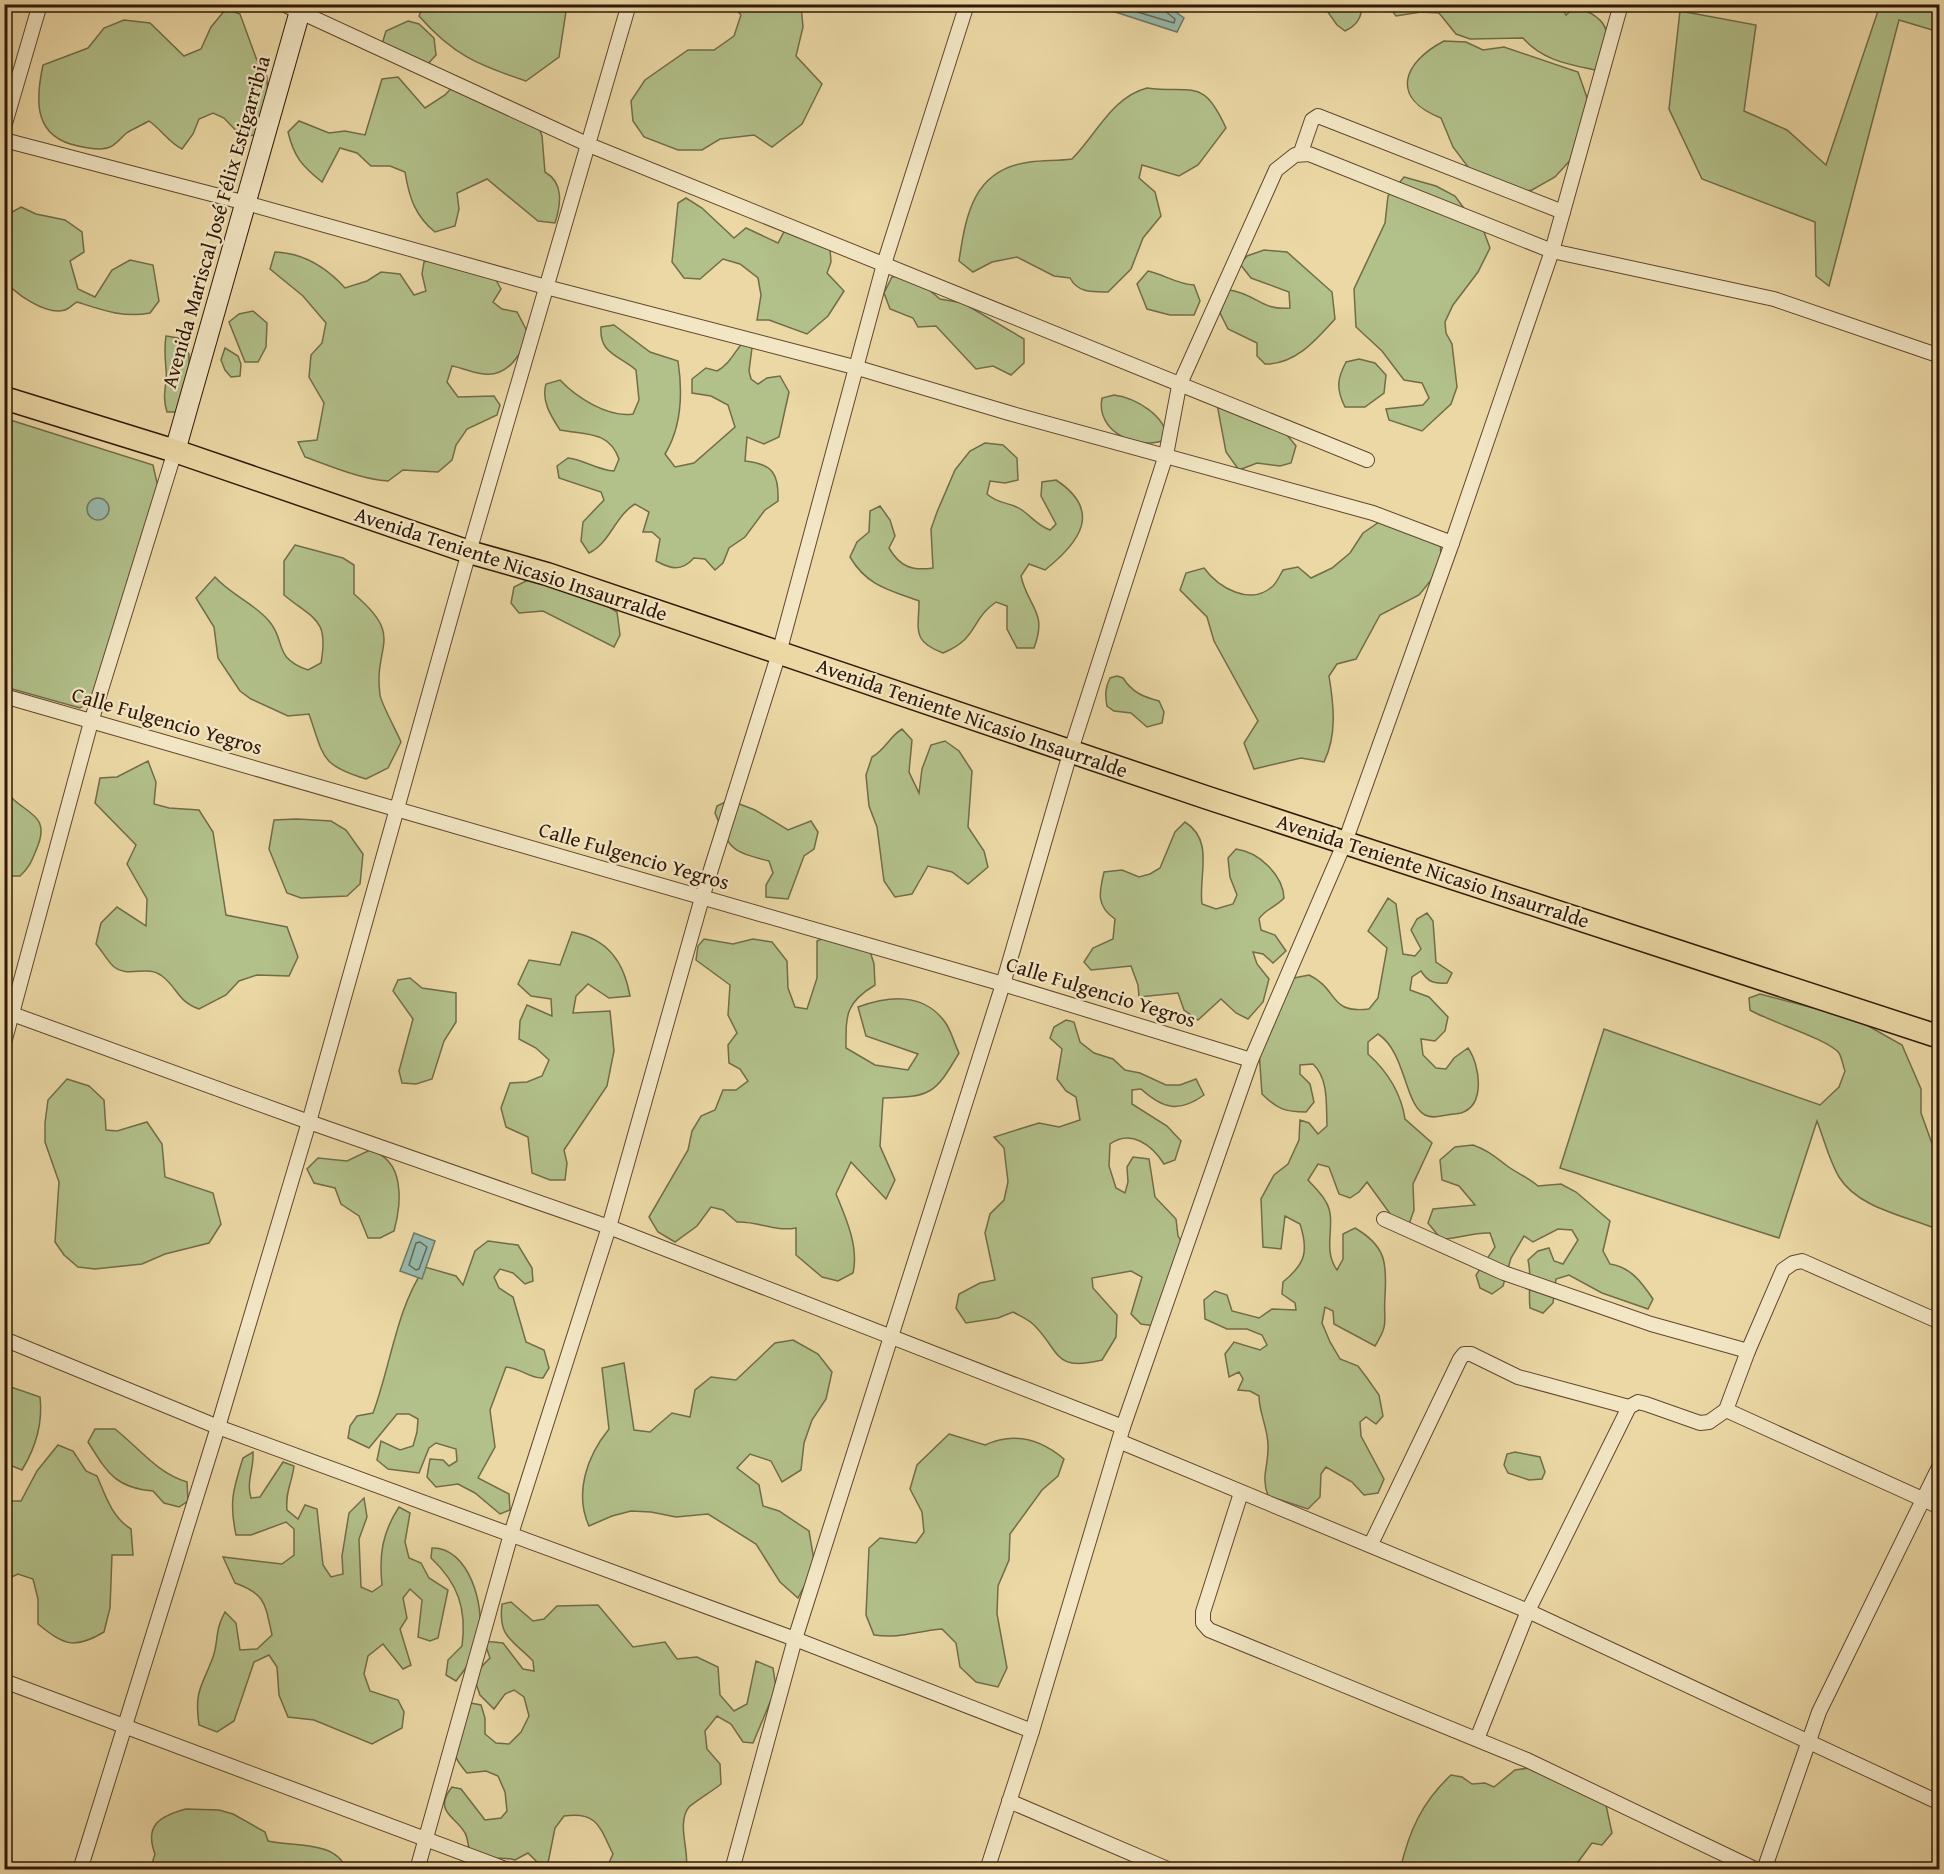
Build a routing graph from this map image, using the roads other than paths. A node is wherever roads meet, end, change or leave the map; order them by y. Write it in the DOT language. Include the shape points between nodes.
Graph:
graph roads {
  1 [pos="40,4"];
  2 [pos="629,4"];
  3 [pos="1621,4"];
  4 [pos="966,5"];
  5 [pos="294,7"];
  6 [pos="4,126"];
  7 [pos="4,140"];
  8 [pos="589,145"];
  9 [pos="1301,152"];
  10 [pos="246,203"];
  11 [pos="1563,212"];
  12 [pos="1552,251"];
  13 [pos="884,264"];
  14 [pos="546,287"];
  15 [pos="1940,356"];
  16 [pos="858,368"];
  17 [pos="1179,386"];
  18 [pos="4,398"];
  19 [pos="175,451"];
  20 [pos="1166,455"];
  21 [pos="1367,460"];
  22 [pos="1452,543"];
  23 [pos="469,552"];
  24 [pos="779,653"];
  25 [pos="4,696"];
  26 [pos="91,722"];
  27 [pos="1071,750"];
  28 [pos="397,808"];
  29 [pos="1345,842"];
  30 [pos="702,898"];
  31 [pos="1003,984"];
  32 [pos="9,1012"];
  33 [pos="1940,1037"];
  34 [pos="4,1043"];
  35 [pos="1251,1060"];
  36 [pos="309,1122"];
  37 [pos="1384,1219"];
  38 [pos="609,1227"];
  39 [pos="1940,1322"];
  40 [pos="890,1336"];
  41 [pos="4,1339"];
  42 [pos="1748,1351"];
  43 [pos="1629,1407"];
  44 [pos="1726,1410"];
  45 [pos="218,1427"];
  46 [pos="1123,1427"];
  47 [pos="1120,1442"];
  48 [pos="1940,1465"];
  49 [pos="1241,1493"];
  50 [pos="1923,1500"];
  51 [pos="1940,1507"];
  52 [pos="511,1534"];
  53 [pos="1371,1544"];
  54 [pos="1528,1611"];
  55 [pos="795,1639"];
  56 [pos="4,1681"];
  57 [pos="124,1724"];
  58 [pos="1032,1731"];
  59 [pos="1477,1739"];
  60 [pos="1807,1743"];
  61 [pos="1009,1801"];
  62 [pos="1940,1803"];
  63 [pos="425,1839"];
  64 [pos="80,1869"];
  65 [pos="417,1869"];
  66 [pos="508,1869"];
  67 [pos="732,1869"];
  68 [pos="987,1869"];
  69 [pos="1170,1869"];
  70 [pos="1757,1869"];
  71 [pos="1764,1869"];
  1 -- 6 [label="street"];
  2 -- 8 [label="street"];
  3 -- 11 [label="street"];
  4 -- 13 [label="street"];
  5 -- 8 [label="street"];
  5 -- 10 [label="main road, Avenida Mariscal José Félix Estigarribia"];
  7 -- 10 [label="street"];
  8 -- 13 [label="street"];
  8 -- 14 [label="street"];
  9 -- 11 [label="street" via="1312,120 1318,116"];
  9 -- 12 [label="street"];
  9 -- 17 [label="street" via="1276,170"];
  10 -- 14 [label="street"];
  10 -- 19 [label="main road, Avenida Mariscal José Félix Estigarribia"];
  11 -- 12 [label="street"];
  12 -- 15 [label="street" via="1774,299"];
  12 -- 22 [label="street"];
  13 -- 16 [label="street"];
  13 -- 17 [label="street"];
  14 -- 16 [label="street"];
  14 -- 23 [label="street"];
  16 -- 20 [label="street"];
  16 -- 24 [label="street"];
  17 -- 20 [label="street"];
  17 -- 21 [label="street"];
  18 -- 19 [label="main road, Avenida Teniente Nicasio Insaurralde"];
  19 -- 23 [label="main road, Avenida Teniente Nicasio Insaurralde"];
  19 -- 26 [label="street"];
  20 -- 22 [label="street" via="1373,513"];
  20 -- 27 [label="street"];
  22 -- 29 [label="street"];
  23 -- 24 [label="main road, Avenida Teniente Nicasio Insaurralde" via="547,574"];
  23 -- 28 [label="street"];
  24 -- 27 [label="main road, Avenida Teniente Nicasio Insaurralde"];
  24 -- 30 [label="street"];
  25 -- 26 [label="street, Calle Fulgencio Yegros"];
  26 -- 28 [label="street, Calle Fulgencio Yegros"];
  26 -- 32 [label="street"];
  27 -- 29 [label="main road, Avenida Teniente Nicasio Insaurralde"];
  27 -- 31 [label="street"];
  28 -- 30 [label="street, Calle Fulgencio Yegros"];
  28 -- 36 [label="street"];
  29 -- 33 [label="main road, Avenida Teniente Nicasio Insaurralde"];
  29 -- 35 [label="street"];
  30 -- 31 [label="street, Calle Fulgencio Yegros"];
  30 -- 38 [label="street"];
  31 -- 35 [label="street, Calle Fulgencio Yegros"];
  31 -- 40 [label="street"];
  32 -- 34 [label="street"];
  32 -- 36 [label="street"];
  35 -- 46 [label="street"];
  36 -- 38 [label="street"];
  36 -- 45 [label="street"];
  37 -- 42 [label="street" via="1504,1273 1651,1324"];
  38 -- 40 [label="street"];
  38 -- 52 [label="street"];
  39 -- 42 [label="street" via="1802,1261 1783,1270"];
  40 -- 46 [label="street"];
  40 -- 55 [label="street"];
  41 -- 45 [label="street"];
  42 -- 44 [label="street"];
  43 -- 44 [label="street" via="1638,1402 1700,1423"];
  43 -- 53 [label="street" via="1518,1377 1464,1354"];
  43 -- 54 [label="street"];
  44 -- 50 [label="street"];
  45 -- 52 [label="street"];
  45 -- 57 [label="street"];
  46 -- 47 [label="street"];
  47 -- 49 [label="street"];
  47 -- 58 [label="street"];
  48 -- 50 [label="street"];
  49 -- 53 [label="street"];
  49 -- 59 [label="street" via="1203,1612 1203,1623 1209,1630"];
  50 -- 51 [label="street"];
  50 -- 60 [label="street" via="1848,1650"];
  52 -- 55 [label="street"];
  52 -- 63 [label="street"];
  53 -- 54 [label="street"];
  54 -- 59 [label="street"];
  54 -- 60 [label="street"];
  55 -- 58 [label="street"];
  55 -- 67 [label="street"];
  56 -- 57 [label="street"];
  57 -- 63 [label="street"];
  57 -- 64 [label="street"];
  58 -- 61 [label="street"];
  59 -- 70 [label="street"];
  60 -- 62 [label="street"];
  60 -- 71 [label="street"];
  61 -- 68 [label="street"];
  61 -- 69 [label="street"];
  63 -- 65 [label="street"];
  63 -- 66 [label="street"];
}
